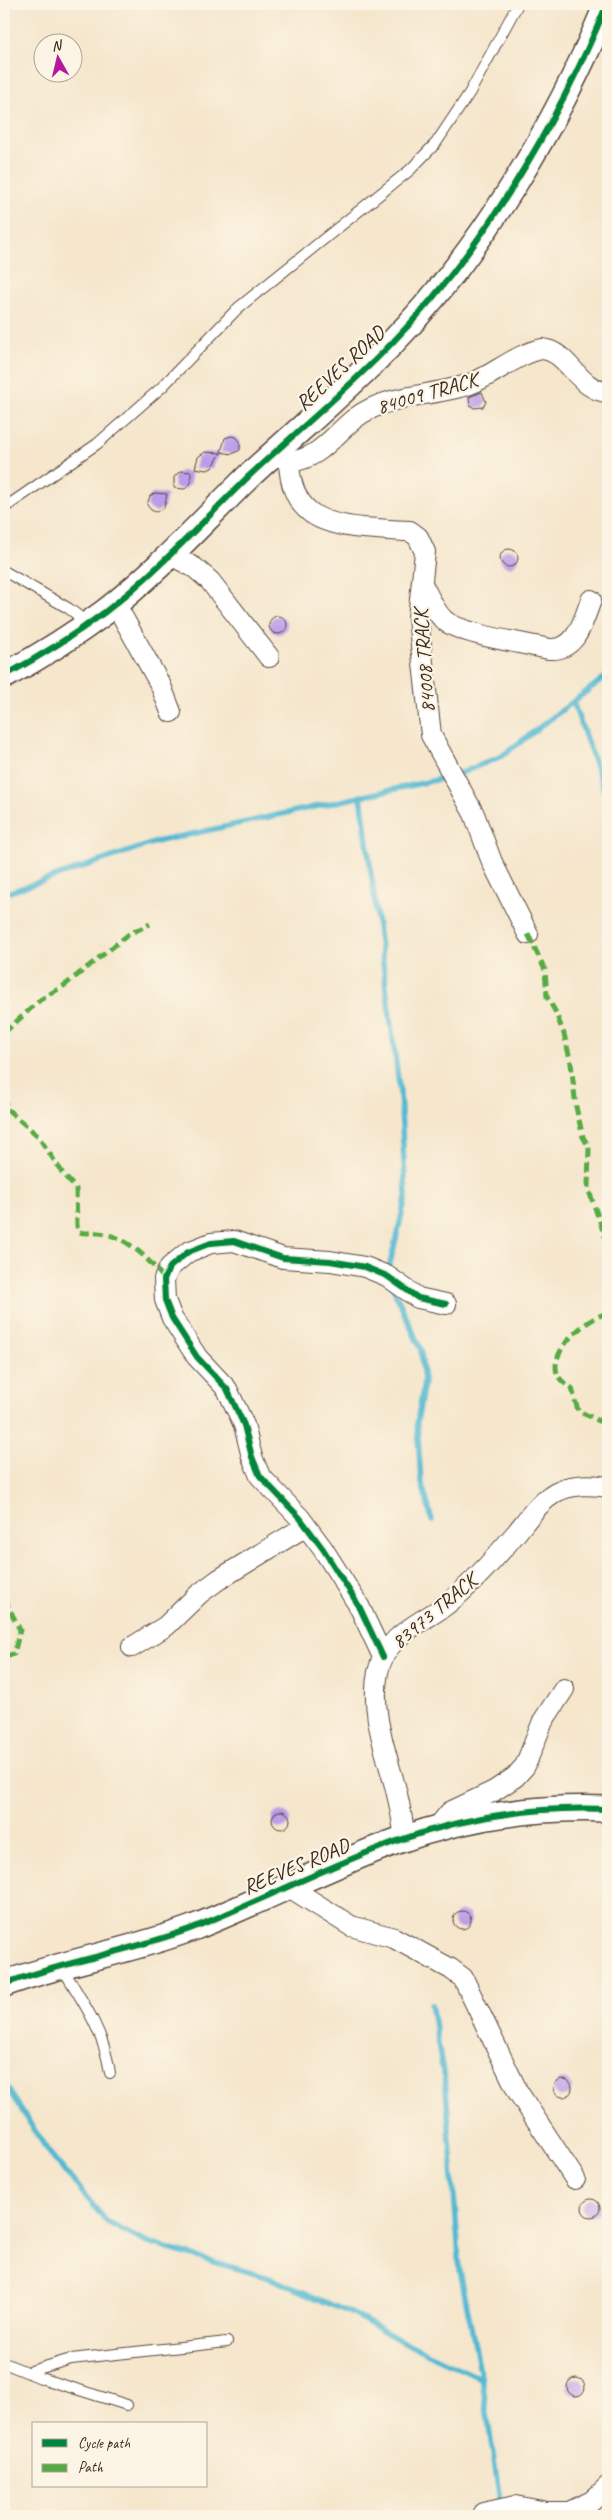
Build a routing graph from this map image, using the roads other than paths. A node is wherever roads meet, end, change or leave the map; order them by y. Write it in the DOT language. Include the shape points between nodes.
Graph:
graph roads {
  1 [pos="518,4"];
  2 [pos="607,4"];
  3 [pos="608,392"];
  4 [pos="281,457"];
  5 [pos="4,508"];
  6 [pos="169,554"];
  7 [pos="4,571"];
  8 [pos="422,584"];
  9 [pos="591,600"];
  10 [pos="115,603"];
  11 [pos="89,623"];
  12 [pos="269,657"];
  13 [pos="4,676"];
  14 [pos="171,712"];
  15 [pos="528,934"];
  16 [pos="446,1304"];
  17 [pos="608,1487"];
  18 [pos="306,1526"];
  19 [pos="132,1647"];
  20 [pos="383,1657"];
  21 [pos="564,1689"];
  22 [pos="608,1809"];
  23 [pos="436,1829"];
  24 [pos="405,1838"];
  25 [pos="288,1887"];
  26 [pos="60,1965"];
  27 [pos="4,1984"];
  28 [pos="110,2073"];
  29 [pos="575,2179"];
  30 [pos="227,2342"];
  31 [pos="4,2363"];
  32 [pos="28,2372"];
  33 [pos="127,2405"];
  34 [pos="608,2486"];
  35 [pos="483,2513"];
  1 -- 5 [label="lane" via="470,92 436,143 410,170 238,308 162,387 97,444"];
  2 -- 4 [label="street, REEVES ROAD" via="588,50 533,152 461,259 423,309"];
  3 -- 4 [label="street, 84009 TRACK" via="590,386 552,351 542,349 444,393 371,408 311,457"];
  4 -- 6 [label="street, REEVES ROAD"];
  4 -- 8 [label="street, 84008 TRACK" via="297,497 318,519 333,525 413,532 425,552"];
  6 -- 10 [label="street, REEVES ROAD"];
  6 -- 12 [label="street" via="195,568 210,581"];
  7 -- 11 [label="lane"];
  8 -- 9 [label="street" via="436,611 459,629 549,649 559,649 572,642"];
  8 -- 15 [label="street, 84008 TRACK" via="418,618 430,735 474,814 492,862"];
  10 -- 11 [label="street, REEVES ROAD"];
  10 -- 14 [label="street" via="161,686"];
  11 -- 13 [label="street, REEVES ROAD" via="48,652"];
  16 -- 18 [label="street" via="418,1298 387,1276 365,1267 283,1258 234,1241 223,1240 198,1246 170,1267 164,1286 172,1318 197,1357 227,1390 244,1425 260,1476"];
  17 -- 20 [label="street, 83973 TRACK" via="583,1485 548,1497 458,1594 395,1639"];
  18 -- 19 [label="street" via="218,1580 166,1626"];
  18 -- 20 [label="street" via="359,1606"];
  20 -- 24 [label="street, 83973 TRACK" via="376,1690 380,1733"];
  21 -- 23 [label="street" via="543,1721 524,1766 515,1777 450,1812"];
  22 -- 23 [label="street, REEVES ROAD" via="530,1810"];
  23 -- 24 [label="street, REEVES ROAD"];
  24 -- 25 [label="street, REEVES ROAD"];
  25 -- 26 [label="street, REEVES ROAD" via="167,1937"];
  25 -- 29 [label="street" via="351,1926 394,1938 462,1978 518,2092"];
  26 -- 27 [label="street, REEVES ROAD"];
  26 -- 28 [label="lane" via="100,2031"];
  30 -- 32 [label="lane" via="71,2359"];
  31 -- 32 [label="lane"];
  32 -- 33 [label="lane"];
  34 -- 35 [label="street" via="592,2502 569,2512 515,2506"];
}
